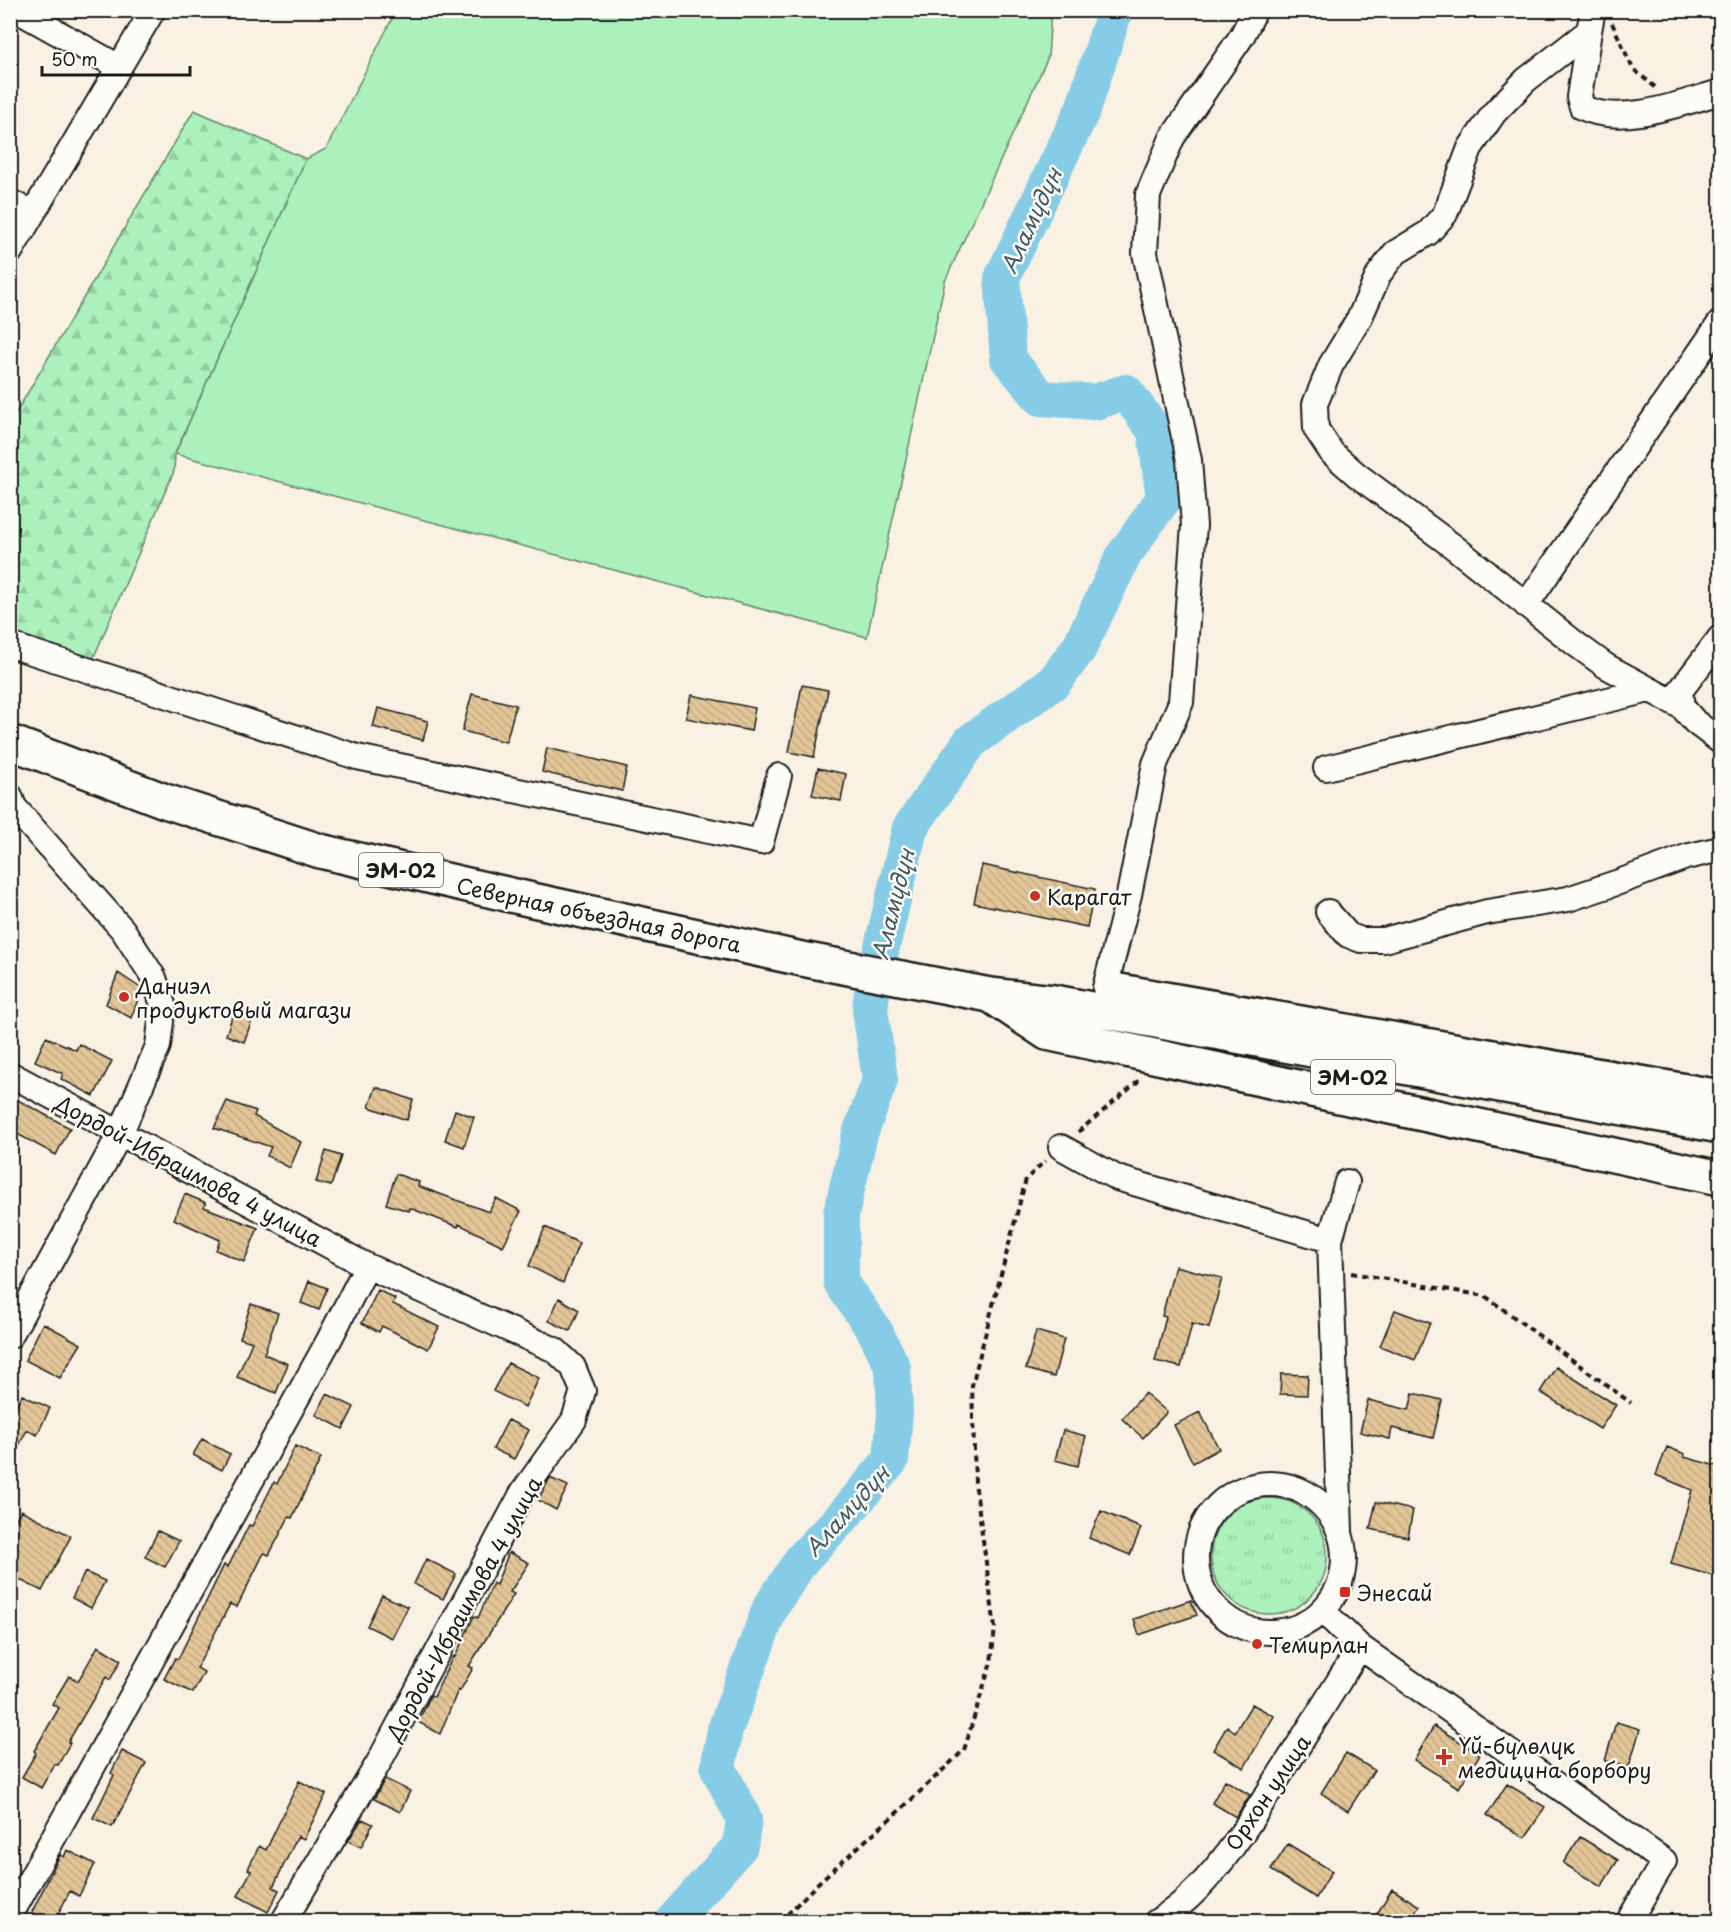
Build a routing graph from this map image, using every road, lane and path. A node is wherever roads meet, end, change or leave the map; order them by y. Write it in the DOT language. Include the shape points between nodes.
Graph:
graph roads {
  1 [pos="18,10"];
  2 [pos="153,10"];
  3 [pos="1255,10"];
  4 [pos="1597,19"];
  5 [pos="119,67"];
  6 [pos="1720,92"];
  7 [pos="1681,102"];
  8 [pos="10,202"];
  9 [pos="33,213"];
  10 [pos="10,252"];
  11 [pos="1720,323"];
  12 [pos="1526,605"];
  13 [pos="1720,638"];
  14 [pos="10,645"];
  15 [pos="1649,690"];
  16 [pos="1682,707"];
  17 [pos="1720,741"];
  18 [pos="12,746"];
  19 [pos="1326,768"];
  20 [pos="779,776"];
  21 [pos="10,796"];
  22 [pos="1720,849"];
  23 [pos="1328,912"];
  24 [pos="1105,988"];
  25 [pos="978,992"];
  26 [pos="1164,1059"];
  27 [pos="10,1074"];
  28 [pos="1720,1097"];
  29 [pos="1720,1126"];
  30 [pos="121,1132"];
  31 [pos="1061,1147"];
  32 [pos="1720,1148"];
  33 [pos="1720,1178"];
  34 [pos="1347,1182"];
  35 [pos="1330,1240"];
  36 [pos="367,1266"];
  37 [pos="1330,1269"];
  38 [pos="10,1336"];
  39 [pos="1631,1403"];
  40 [pos="1340,1531"];
  41 [pos="1323,1611"];
  42 [pos="1360,1647"];
  43 [pos="10,1916"];
  44 [pos="283,1922"];
  45 [pos="780,1922"];
  46 [pos="1156,1922"];
  47 [pos="1628,1922"];
  1 -- 5 [label="street"];
  2 -- 5 [label="street"];
  3 -- 24 [label="street" via="1242,36 1172,138 1148,195 1145,253 1190,460 1194,525 1181,702 1155,764 1129,895"];
  4 -- 7 [label="path" via="1633,69 1650,85"];
  4 -- 7 [label="street" via="1579,97 1582,107 1592,113 1632,115"];
  4 -- 12 [label="street" via="1494,113 1470,148 1445,214 1428,232 1395,253 1379,274 1315,404 1316,429 1332,453"];
  5 -- 9 [label="street"];
  6 -- 7 [label="street"];
  8 -- 9 [label="street"];
  9 -- 10 [label="street"];
  11 -- 12 [label="street"];
  12 -- 15 [label="street" via="1606,666"];
  13 -- 16 [label="street" via="1680,691"];
  14 -- 20 [label="street" via="357,757 761,843"];
  15 -- 16 [label="street"];
  15 -- 19 [label="street"];
  16 -- 17 [label="street"];
  18 -- 25 [label="highway, Северная объездная дорога / ЭМ-02" via="320,851 802,959"];
  21 -- 30 [label="street" via="14,807 123,930 154,978 163,1005 158,1046"];
  22 -- 23 [label="street" via="1686,857 1568,899 1487,912 1384,940 1361,940 1348,935"];
  24 -- 25 [label="highway"];
  24 -- 28 [label="highway"];
  25 -- 26 [label="highway" via="1047,1033"];
  25 -- 29 [label="highway, Северная объездная дорога / ЭМ-02" via="1065,1004"];
  25 -- 32 [label="highway, Северная объездная дорога / ЭМ-02" via="1049,1019"];
  26 -- 31 [label="path"];
  26 -- 33 [label="highway"];
  27 -- 30 [label="street, Дордой-Ибраимова 4 улица"];
  30 -- 36 [label="street, Дордой-Ибраимова 4 улица"];
  30 -- 38 [label="street"];
  31 -- 35 [label="street" via="1117,1178"];
  31 -- 45 [label="path" via="1026,1179 972,1385 975,1482 995,1628 992,1662 964,1750"];
  34 -- 35 [label="street"];
  35 -- 37 [label="street"];
  36 -- 43 [label="street"];
  36 -- 44 [label="street, Дордой-Ибраимова 4 улица" via="555,1350 573,1366 584,1391 574,1419 523,1492 379,1762"];
  37 -- 39 [label="path" via="1485,1296"];
  37 -- 40 [label="street"];
  40 -- 41 [label="street" via="1345,1556 1341,1583"];
  40 -- 41 [label="street" via="1324,1507 1308,1494 1294,1487 1268,1483 1234,1492 1221,1500 1204,1521 1197,1540 1198,1581 1210,1604 1236,1626 1268,1634 1302,1627"];
  41 -- 42 [label="street"];
  42 -- 46 [label="street, Орхон улица" via="1242,1835 1209,1875"];
  42 -- 47 [label="street" via="1664,1861"];
}
